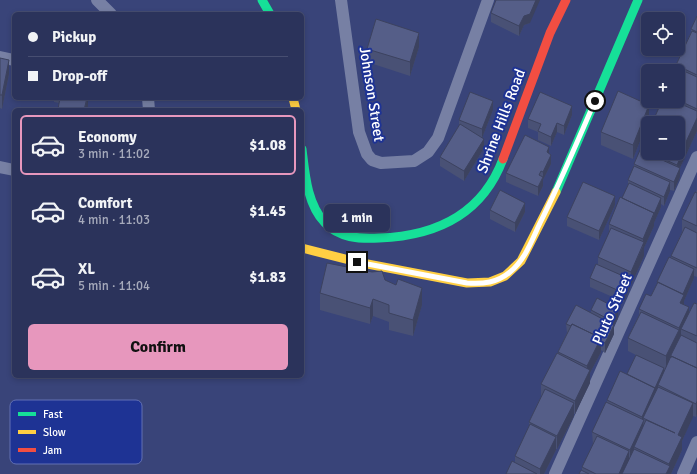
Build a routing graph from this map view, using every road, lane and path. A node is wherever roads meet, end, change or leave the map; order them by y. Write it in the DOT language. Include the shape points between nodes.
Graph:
graph roads {
  1 [pos="97,0"];
  2 [pos="262,0"];
  3 [pos="341,0"];
  4 [pos="488,0"];
  5 [pos="566,0"];
  6 [pos="638,0"];
  7 [pos="109,12"];
  8 [pos="269,12"];
  9 [pos="0,57"];
  10 [pos="12,60"];
  11 [pos="697,157"];
  12 [pos="304,161"];
  13 [pos="0,167"];
  14 [pos="12,170"];
  15 [pos="304,249"];
  16 [pos="697,442"];
  17 [pos="555,474"];
  18 [pos="683,474"];
  1 -- 7 [label="street"];
  2 -- 8 [label="street"];
  3 -- 4 [label="street, Johnson Street" via="359,132 367,154 372,160 381,163 414,161 432,148 438,138"];
  5 -- 12 [label="street, Shrine Hills Road" via="550,33 498,172 479,200 459,215 430,230 395,237 352,238 340,234 318,214"];
  6 -- 15 [label="street" via="558,188 524,256 510,272 496,281 484,284 467,283 357,262"];
  9 -- 10 [label="street"];
  11 -- 17 [label="street, Pluto Street"];
  13 -- 14 [label="street"];
  16 -- 18 [label="street"];
}
